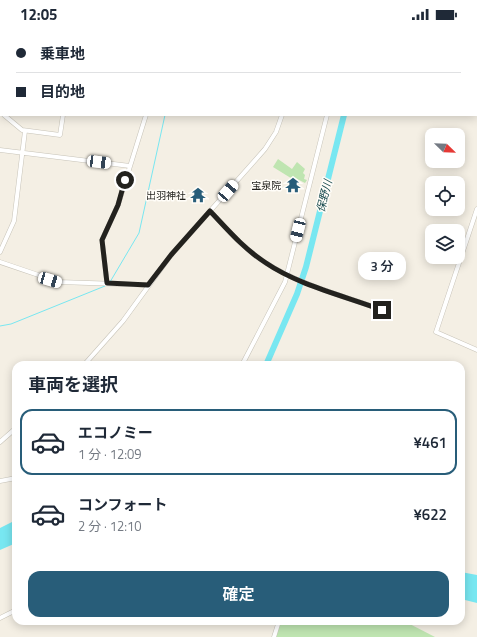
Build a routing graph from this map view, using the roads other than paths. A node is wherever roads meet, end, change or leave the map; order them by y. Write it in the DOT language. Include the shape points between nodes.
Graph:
graph roads {
  1 [pos="5,116"];
  2 [pos="63,116"];
  3 [pos="146,116"];
  4 [pos="282,116"];
  5 [pos="327,116"];
  6 [pos="25,131"];
  7 [pos="0,150"];
  8 [pos="22,152"];
  9 [pos="130,166"];
  10 [pos="477,209"];
  11 [pos="210,211"];
  12 [pos="0,252"];
  13 [pos="0,262"];
  14 [pos="287,275"];
  15 [pos="108,283"];
  16 [pos="148,285"];
  17 [pos="382,310"];
  18 [pos="477,350"];
  19 [pos="87,361"];
  20 [pos="244,361"];
  21 [pos="12,432"];
  22 [pos="0,442"];
  23 [pos="12,479"];
  24 [pos="0,481"];
  25 [pos="12,612"];
  26 [pos="0,618"];
  27 [pos="278,625"];
  28 [pos="274,637"];
  1 -- 6 [label="street" via="16,127"];
  2 -- 6 [label="street" via="60,135"];
  3 -- 9 [label="street"];
  4 -- 11 [label="street" via="276,132 265,149"];
  5 -- 14 [label="street"];
  6 -- 8 [label="street"];
  7 -- 8 [label="street"];
  8 -- 9 [label="street"];
  8 -- 12 [label="street" via="14,221"];
  9 -- 15 [label="street" via="118,205 102,240"];
  10 -- 18 [label="street" via="436,332"];
  11 -- 14 [label="street" via="237,240 265,263"];
  11 -- 16 [label="street"];
  13 -- 15 [label="street" via="59,282"];
  14 -- 17 [label="street"];
  14 -- 20 [label="street" via="286,282"];
  15 -- 16 [label="street"];
  16 -- 19 [label="street" via="122,321"];
  21 -- 22 [label="street"];
  23 -- 24 [label="street"];
  25 -- 26 [label="street"];
  27 -- 28 [label="street"];
}
